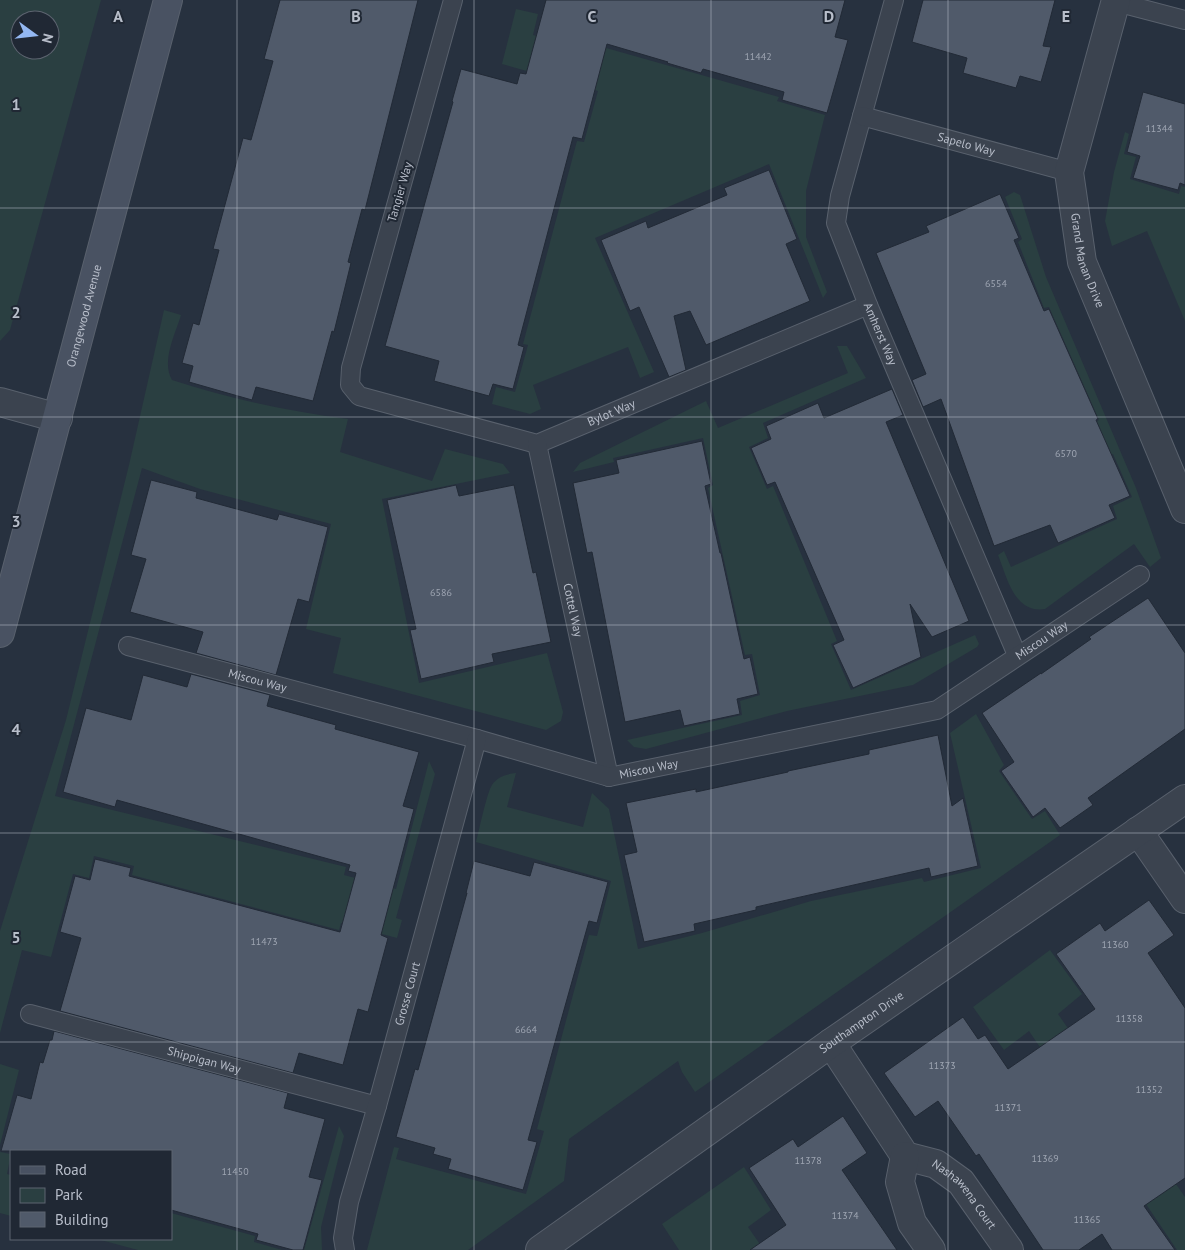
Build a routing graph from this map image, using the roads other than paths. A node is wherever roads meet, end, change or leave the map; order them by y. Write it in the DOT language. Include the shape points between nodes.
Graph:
graph roads {
  1 [pos="168,0"];
  2 [pos="453,0"];
  3 [pos="894,0"];
  4 [pos="1116,1"];
  5 [pos="1185,20"];
  6 [pos="862,116"];
  7 [pos="1069,172"];
  8 [pos="868,304"];
  9 [pos="0,402"];
  10 [pos="58,418"];
  11 [pos="537,444"];
  12 [pos="1185,509"];
  13 [pos="1140,575"];
  14 [pos="0,633"];
  15 [pos="128,646"];
  16 [pos="1017,655"];
  17 [pos="478,739"];
  18 [pos="609,777"];
  19 [pos="1185,798"];
  20 [pos="1138,831"];
  21 [pos="1185,899"];
  22 [pos="30,1014"];
  23 [pos="831,1044"];
  24 [pos="377,1106"];
  25 [pos="905,1156"];
  26 [pos="345,1250"];
  27 [pos="540,1250"];
  28 [pos="931,1250"];
  29 [pos="1010,1250"];
  1 -- 10 [label="street, Orangewood Avenue"];
  2 -- 11 [label="lane, Tangier Way" via="351,368 350,385 359,396"];
  3 -- 6 [label="lane, Amherst Way"];
  4 -- 5 [label="lane"];
  4 -- 7 [label="street, Grand Manan Drive"];
  6 -- 7 [label="lane, Sapelo Way"];
  6 -- 8 [label="lane, Amherst Way" via="836,222"];
  7 -- 12 [label="street, Grand Manan Drive" via="1082,262"];
  8 -- 11 [label="lane, Bylot Way"];
  8 -- 16 [label="lane, Amherst Way"];
  9 -- 10 [label="street"];
  10 -- 14 [label="street, Orangewood Avenue"];
  11 -- 18 [label="lane, Cottel Way"];
  13 -- 16 [label="lane, Miscou Way"];
  15 -- 17 [label="lane, Miscou Way"];
  16 -- 18 [label="lane, Miscou Way" via="937,710"];
  17 -- 18 [label="lane, Miscou Way"];
  17 -- 24 [label="lane, Grosse Court"];
  19 -- 20 [label="street, Southampton Drive"];
  20 -- 21 [label="street"];
  20 -- 23 [label="street, Southampton Drive"];
  22 -- 24 [label="lane, Shippigan Way"];
  23 -- 25 [label="street"];
  23 -- 27 [label="street, Southampton Drive"];
  24 -- 26 [label="lane, Grosse Court" via="349,1202 342,1238"];
  25 -- 28 [label="street" via="900,1182 912,1223"];
  25 -- 29 [label="street, Nashawena Court" via="936,1164 961,1182"];
}
